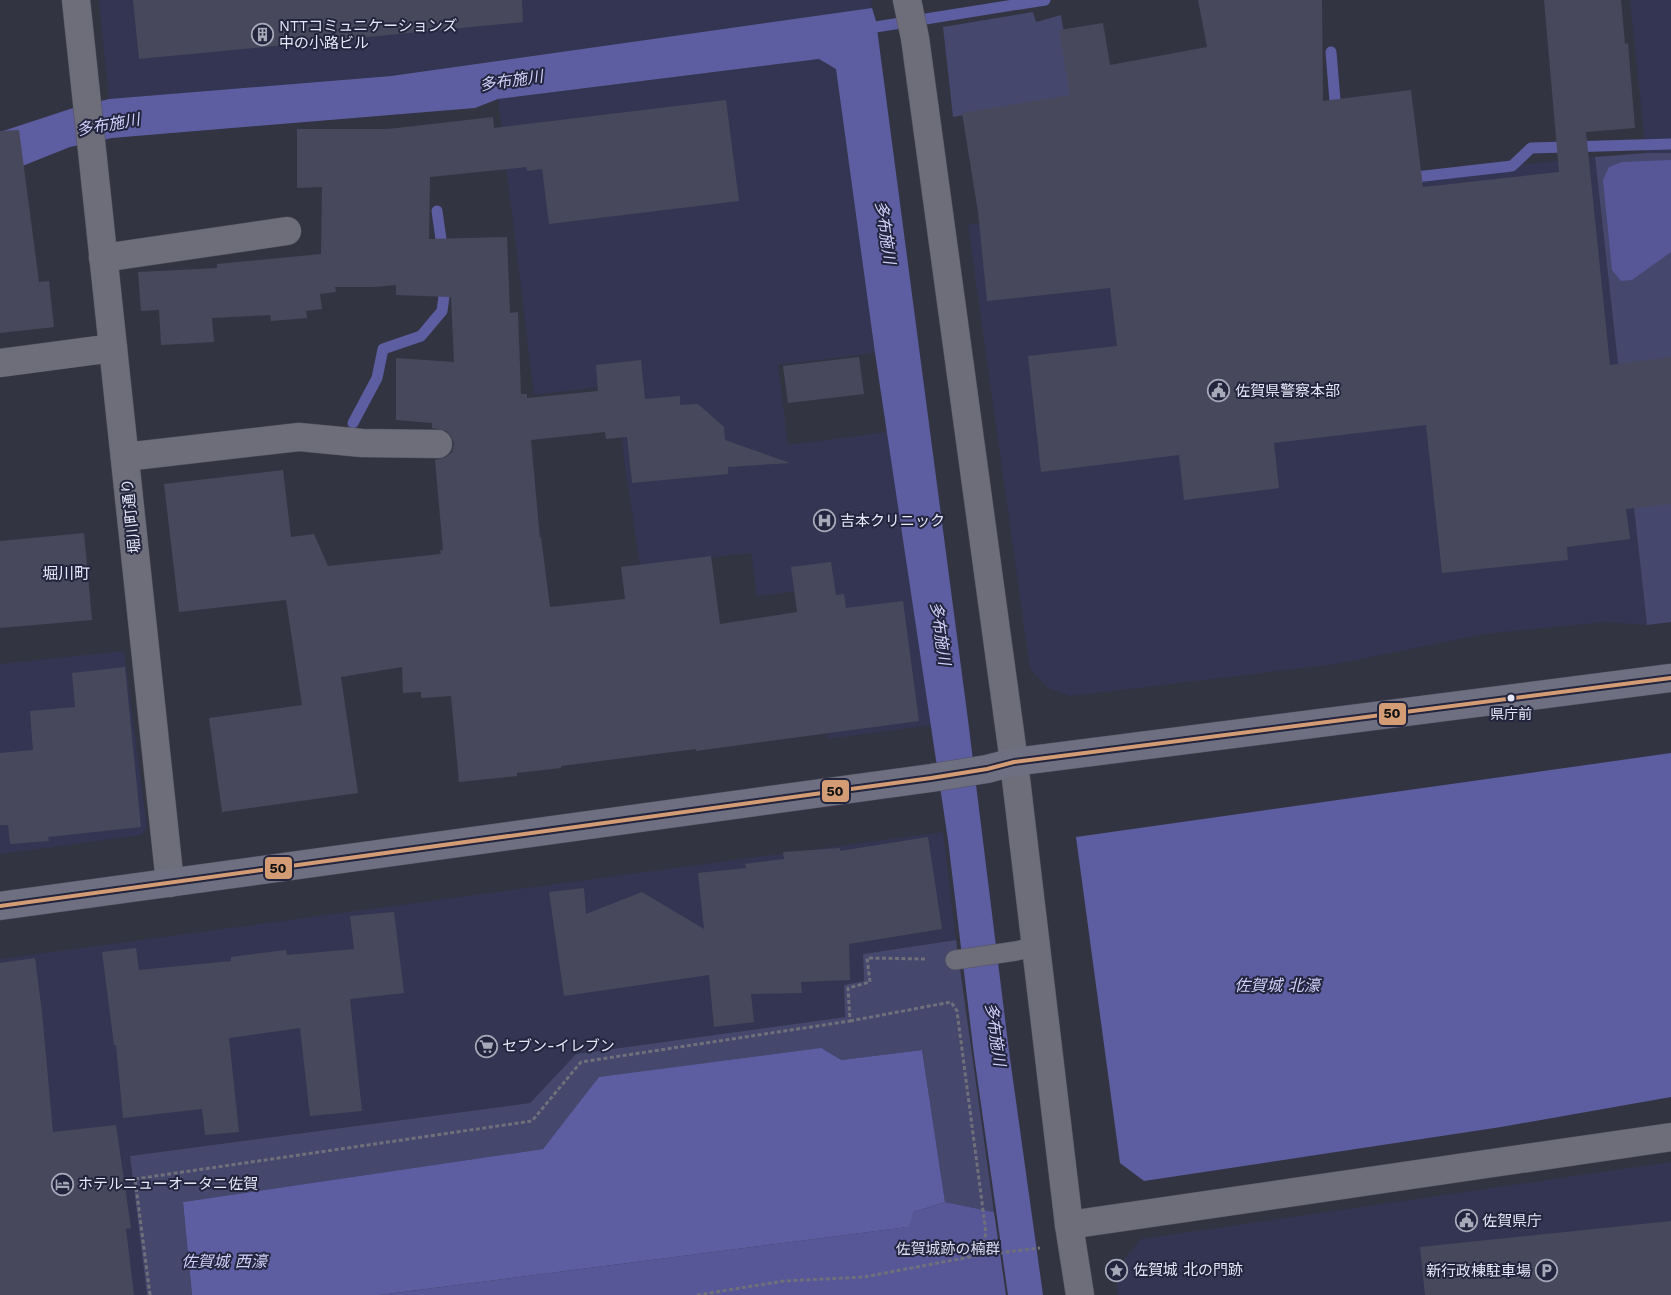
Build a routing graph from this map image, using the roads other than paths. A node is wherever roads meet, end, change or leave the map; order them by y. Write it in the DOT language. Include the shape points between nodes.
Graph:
graph roads {
  1 [pos="76,0"];
  2 [pos="907,0"];
  3 [pos="288,231"];
  4 [pos="103,258"];
  5 [pos="113,348"];
  6 [pos="0,363"];
  7 [pos="438,444"];
  8 [pos="125,457"];
  9 [pos="1671,678"];
  10 [pos="1014,762"];
  11 [pos="170,883"];
  12 [pos="0,906"];
  13 [pos="1036,946"];
  14 [pos="955,960"];
  15 [pos="1671,1137"];
  16 [pos="1069,1225"];
  17 [pos="1080,1295"];
  1 -- 4 [label="street, 堀川町通り"];
  2 -- 10 [label="street" via="915,38"];
  3 -- 4 [label="street"];
  4 -- 5 [label="street, 堀川町通り"];
  5 -- 6 [label="street"];
  5 -- 8 [label="street, 堀川町通り"];
  7 -- 8 [label="street" via="362,443 299,437"];
  8 -- 11 [label="street, 堀川町通り"];
  9 -- 10 [label="highway"];
  10 -- 11 [label="highway" via="931,778"];
  10 -- 13 [label="street"];
  11 -- 12 [label="highway"];
  13 -- 14 [label="lane"];
  13 -- 16 [label="street"];
  15 -- 16 [label="street"];
  16 -- 17 [label="street"];
}
